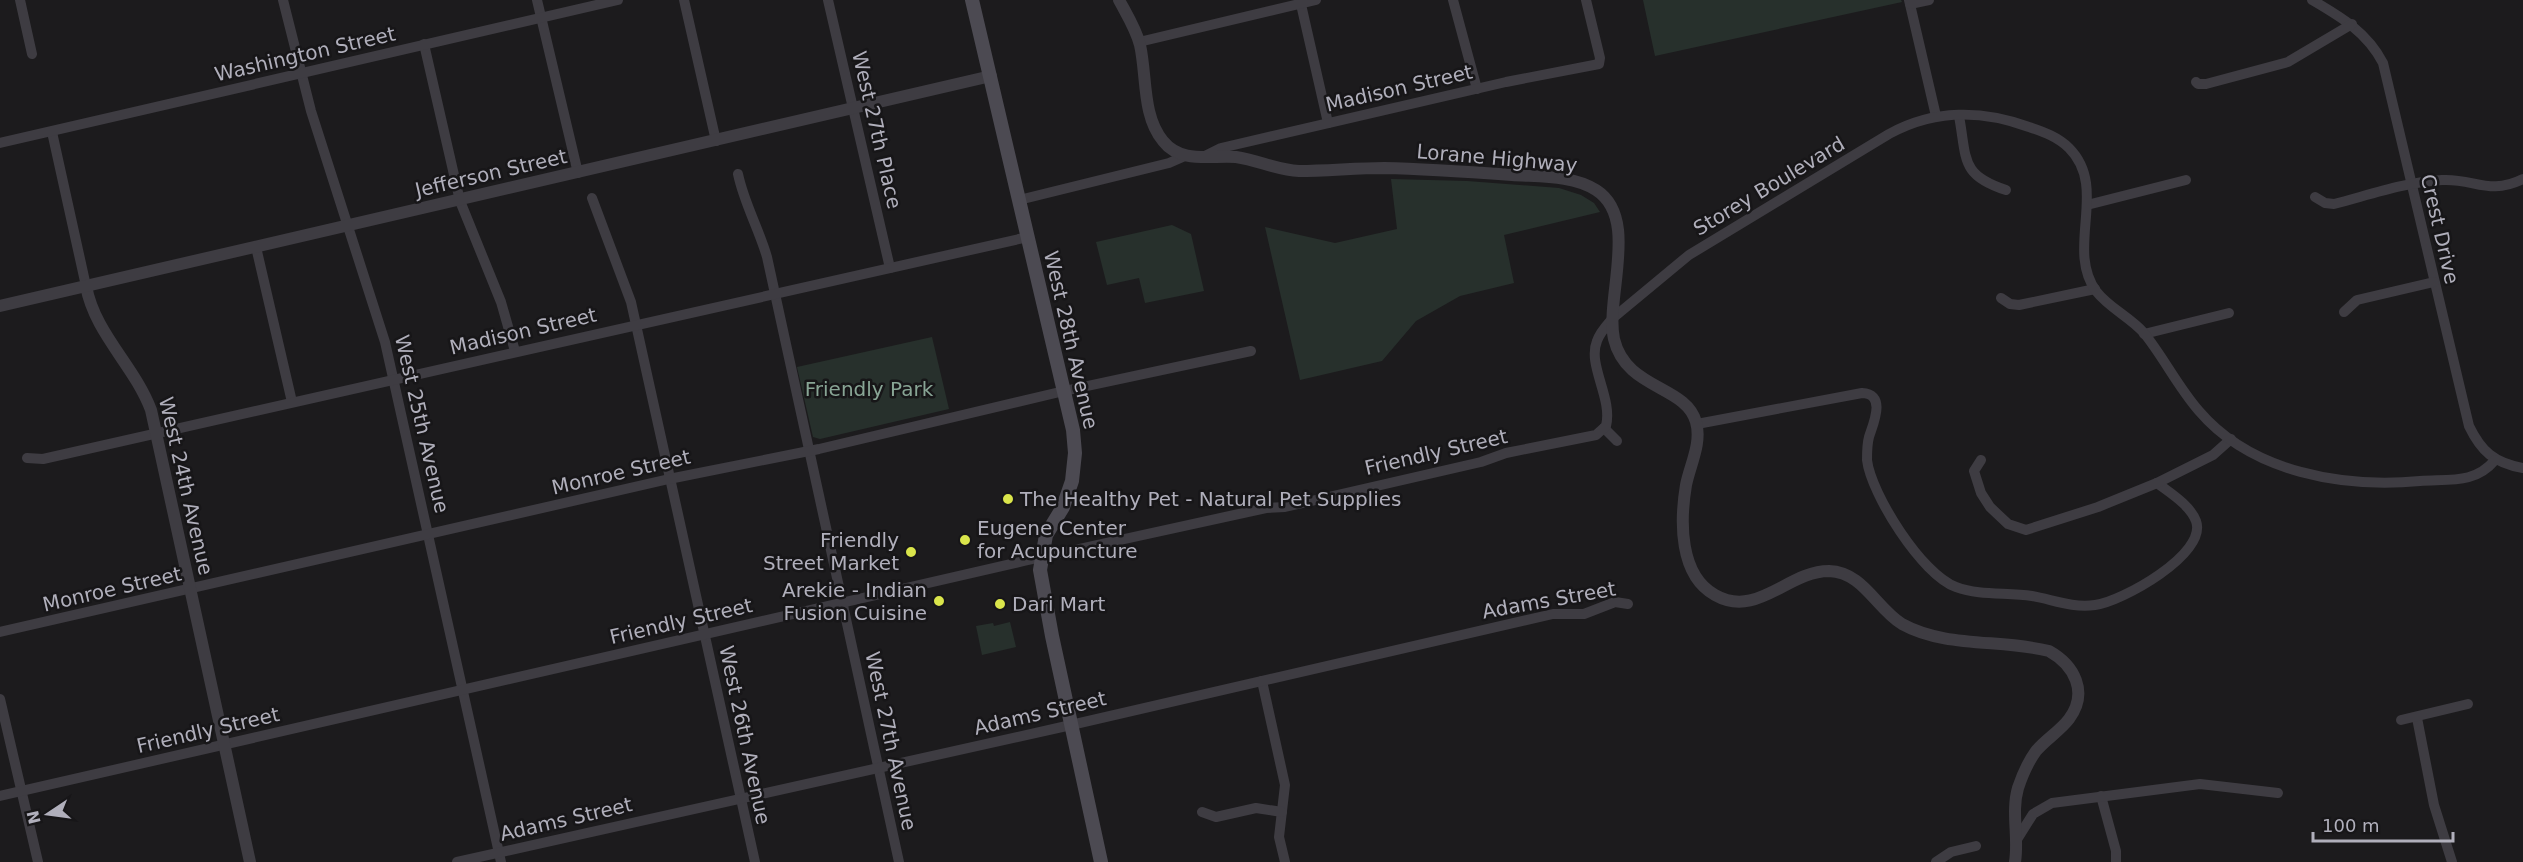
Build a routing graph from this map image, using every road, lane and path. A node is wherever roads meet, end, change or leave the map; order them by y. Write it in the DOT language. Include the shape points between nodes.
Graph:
graph roads {
  1 [pos="20,0"];
  2 [pos="283,0"];
  3 [pos="537,0"];
  4 [pos="618,0"];
  5 [pos="684,0"];
  6 [pos="828,0"];
  7 [pos="972,0"];
  8 [pos="1119,0"];
  9 [pos="1316,0"];
  10 [pos="1453,0"];
  11 [pos="1586,0"];
  12 [pos="1929,0"];
  13 [pos="2312,0"];
  14 [pos="1300,2"];
  15 [pos="1910,2"];
  16 [pos="541,17"];
  17 [pos="2352,24"];
  18 [pos="1139,42"];
  19 [pos="424,44"];
  20 [pos="32,54"];
  21 [pos="300,74"];
  22 [pos="991,76"];
  23 [pos="2196,82"];
  24 [pos="1477,89"];
  25 [pos="853,108"];
  26 [pos="1936,116"];
  27 [pos="1959,116"];
  28 [pos="1328,123"];
  29 [pos="52,132"];
  30 [pos="716,141"];
  31 [pos="0,143"];
  32 [pos="1185,156"];
  33 [pos="1203,157"];
  34 [pos="579,173"];
  35 [pos="738,174"];
  36 [pos="2523,179"];
  37 [pos="2186,180"];
  38 [pos="2412,185"];
  39 [pos="2006,190"];
  40 [pos="592,198"];
  41 [pos="2315,198"];
  42 [pos="1019,200"];
  43 [pos="460,201"];
  44 [pos="2087,205"];
  45 [pos="349,226"];
  46 [pos="1028,237"];
  47 [pos="256,247"];
  48 [pos="890,268"];
  49 [pos="2434,282"];
  50 [pos="86,286"];
  51 [pos="2095,290"];
  52 [pos="774,294"];
  53 [pos="2001,298"];
  54 [pos="0,306"];
  55 [pos="2344,312"];
  56 [pos="2229,313"];
  57 [pos="1613,318"];
  58 [pos="636,324"];
  59 [pos="2144,334"];
  60 [pos="515,351"];
  61 [pos="1251,351"];
  62 [pos="394,379"];
  63 [pos="1064,391"];
  64 [pos="292,402"];
  65 [pos="1697,424"];
  66 [pos="1604,428"];
  67 [pos="156,433"];
  68 [pos="2231,439"];
  69 [pos="1617,441"];
  70 [pos="810,449"];
  71 [pos="27,458"];
  72 [pos="1981,460"];
  73 [pos="2495,460"];
  74 [pos="2523,468"];
  75 [pos="669,479"];
  76 [pos="2157,483"];
  77 [pos="429,536"];
  78 [pos="1041,557"];
  79 [pos="190,590"];
  80 [pos="843,603"];
  81 [pos="1629,604"];
  82 [pos="0,632"];
  83 [pos="704,634"];
  84 [pos="1262,681"];
  85 [pos="463,690"];
  86 [pos="0,699"];
  87 [pos="2468,704"];
  88 [pos="2416,718"];
  89 [pos="2401,720"];
  90 [pos="1071,725"];
  91 [pos="224,744"];
  92 [pos="879,768"];
  93 [pos="22,791"];
  94 [pos="2278,793"];
  95 [pos="0,796"];
  96 [pos="2101,796"];
  97 [pos="741,799"];
  98 [pos="1202,812"];
  99 [pos="1282,812"];
  100 [pos="2016,841"];
  101 [pos="1976,846"];
  102 [pos="500,857"];
  103 [pos="38,862"];
  104 [pos="250,862"];
  105 [pos="458,862"];
  106 [pos="754,862"];
  107 [pos="899,862"];
  108 [pos="1101,862"];
  109 [pos="1285,862"];
  110 [pos="1936,862"];
  111 [pos="2015,862"];
  112 [pos="2116,862"];
  113 [pos="2452,862"];
  1 -- 20 [label="street"];
  2 -- 21 [label="street, West 25th Avenue"];
  3 -- 16 [label="street"];
  4 -- 16 [label="street, Washington Street"];
  5 -- 30 [label="street"];
  6 -- 25 [label="street, West 27th Place"];
  7 -- 22 [label="main road, West 28th Avenue"];
  8 -- 18 [label="street"];
  9 -- 14 [label="street"];
  10 -- 24 [label="street"];
  11 -- 24 [label="street, Madison Street" via="1600,63"];
  12 -- 15 [label="street"];
  13 -- 17 [label="street, Crest Drive"];
  14 -- 18 [label="street"];
  14 -- 28 [label="street"];
  15 -- 26 [label="street"];
  16 -- 19 [label="street, Washington Street"];
  16 -- 34 [label="street"];
  17 -- 23 [label="street" via="2288,62 2206,84"];
  17 -- 38 [label="street, Crest Drive" via="2375,47 2384,63"];
  18 -- 32 [label="street" via="1155,130 1169,148"];
  19 -- 21 [label="street, Washington Street"];
  19 -- 43 [label="street"];
  21 -- 29 [label="street, Washington Street"];
  21 -- 45 [label="street, West 25th Avenue"];
  22 -- 25 [label="street, Jefferson Street"];
  22 -- 42 [label="main road, West 28th Avenue"];
  24 -- 28 [label="street, Madison Street"];
  25 -- 30 [label="street, Jefferson Street"];
  25 -- 48 [label="street, West 27th Place"];
  26 -- 27 [label="street, Storey Boulevard"];
  26 -- 57 [label="street, Storey Boulevard" via="1900,128 1689,255"];
  27 -- 39 [label="street" via="1972,172 1982,181"];
  27 -- 44 [label="street, Storey Boulevard" via="1995,116 2062,142 2083,170"];
  28 -- 33 [label="street, Madison Street" via="1221,148"];
  29 -- 31 [label="street, Washington Street"];
  29 -- 50 [label="street, West 24th Avenue"];
  30 -- 34 [label="street, Jefferson Street"];
  32 -- 33 [label="street, Lorane Highway"];
  32 -- 42 [label="street"];
  33 -- 57 [label="street, Lorane Highway" via="1241,158 1289,170 1418,170 1578,182 1605,196 1617,223"];
  34 -- 43 [label="street, Jefferson Street"];
  35 -- 52 [label="street, West 27th Avenue" via="745,203 763,244"];
  36 -- 38 [label="street" via="2495,188 2444,180"];
  37 -- 44 [label="street"];
  38 -- 41 [label="street" via="2334,204"];
  38 -- 49 [label="street, Crest Drive"];
  40 -- 58 [label="street, West 26th Avenue" via="626,284"];
  42 -- 46 [label="main road, West 28th Avenue"];
  43 -- 45 [label="street, Jefferson Street"];
  43 -- 60 [label="street" via="501,302"];
  44 -- 51 [label="street, Storey Boulevard" via="2083,249"];
  45 -- 47 [label="street, Jefferson Street"];
  45 -- 62 [label="street, West 25th Avenue"];
  46 -- 48 [label="street, Madison Street"];
  46 -- 63 [label="main road, West 28th Avenue"];
  47 -- 50 [label="street, Jefferson Street"];
  47 -- 64 [label="street"];
  48 -- 52 [label="street, Madison Street"];
  49 -- 55 [label="street" via="2357,300"];
  49 -- 73 [label="street, Crest Drive" via="2469,426"];
  50 -- 54 [label="street, Jefferson Street"];
  50 -- 67 [label="street, West 24th Avenue" via="100,327 145,395"];
  51 -- 53 [label="street" via="2019,305"];
  51 -- 59 [label="street, Storey Boulevard"];
  52 -- 58 [label="street, Madison Street"];
  52 -- 70 [label="street, West 27th Avenue"];
  56 -- 59 [label="street"];
  57 -- 65 [label="street, Lorane Highway" via="1615,341 1627,367 1677,399"];
  57 -- 66 [label="street" via="1595,348 1608,408"];
  58 -- 60 [label="street, Madison Street"];
  58 -- 75 [label="street, West 26th Avenue"];
  59 -- 68 [label="street, Storey Boulevard" via="2194,406"];
  60 -- 62 [label="street, Madison Street"];
  61 -- 63 [label="street, Monroe Street"];
  62 -- 64 [label="street, Madison Street"];
  62 -- 77 [label="street, West 25th Avenue"];
  63 -- 70 [label="street, Monroe Street"];
  63 -- 78 [label="main road, West 28th Avenue" via="1075,440 1074,470"];
  64 -- 67 [label="street, Madison Street"];
  65 -- 76 [label="street" via="1866,393 1874,399 1877,413 1867,445 1869,467 1885,508 1939,578 1956,587 2075,606 2107,603 2136,590 2180,556 2195,537 2196,519"];
  65 -- 100 [label="street" via="1696,449 1686,488 1684,536 1689,564 1702,586 1716,596 1751,601 1807,575 1836,572 1857,581 1893,617 1918,630 1956,639 2035,647 2049,651 2070,666 2078,684 2077,704 2068,720 2027,765 2017,795"];
  66 -- 69 [label="street"];
  66 -- 78 [label="street, Friendly Street" via="1587,438 1506,453 1285,507"];
  67 -- 71 [label="street, Madison Street" via="43,459"];
  67 -- 79 [label="street, West 24th Avenue"];
  68 -- 73 [label="street, Storey Boulevard" via="2267,461 2377,484 2472,477"];
  68 -- 76 [label="street" via="2213,455"];
  70 -- 75 [label="street, Monroe Street"];
  70 -- 80 [label="street, West 27th Avenue"];
  72 -- 76 [label="street" via="1974,471 1985,501 2008,524 2026,530"];
  73 -- 74 [label="street"];
  75 -- 77 [label="street, Monroe Street"];
  75 -- 83 [label="street, West 26th Avenue"];
  77 -- 79 [label="street, Monroe Street"];
  77 -- 85 [label="street, West 25th Avenue"];
  78 -- 80 [label="street, Friendly Street"];
  78 -- 90 [label="main road, West 28th Avenue" via="1044,598"];
  79 -- 82 [label="street, Monroe Street"];
  79 -- 91 [label="street, West 24th Avenue"];
  80 -- 83 [label="street, Friendly Street"];
  80 -- 92 [label="street, West 27th Avenue"];
  81 -- 84 [label="street, Adams Street" via="1615,602 1584,614 1552,614"];
  83 -- 85 [label="street, Friendly Street"];
  83 -- 97 [label="street, West 26th Avenue"];
  84 -- 90 [label="street, Adams Street"];
  84 -- 99 [label="street" via="1284,779"];
  85 -- 91 [label="street, Friendly Street"];
  85 -- 102 [label="street, West 25th Avenue"];
  86 -- 93 [label="street"];
  87 -- 88 [label="street"];
  88 -- 89 [label="street"];
  88 -- 113 [label="street" via="2434,805"];
  90 -- 92 [label="street, Adams Street"];
  90 -- 108 [label="main road, West 28th Avenue"];
  91 -- 93 [label="street, Friendly Street"];
  91 -- 104 [label="street, West 24th Avenue"];
  92 -- 97 [label="street, Adams Street"];
  92 -- 107 [label="street, West 27th Avenue"];
  93 -- 95 [label="street, Friendly Street"];
  93 -- 103 [label="street"];
  94 -- 96 [label="street" via="2200,784"];
  96 -- 100 [label="street" via="2043,807 2029,819"];
  96 -- 112 [label="street"];
  97 -- 102 [label="street, Adams Street"];
  97 -- 106 [label="street, West 26th Avenue"];
  98 -- 99 [label="street" via="1216,817 1253,808"];
  99 -- 109 [label="street" via="1279,839"];
  100 -- 111 [label="street"];
  101 -- 110 [label="street" via="1951,852"];
  102 -- 105 [label="street, Adams Street"];
}
